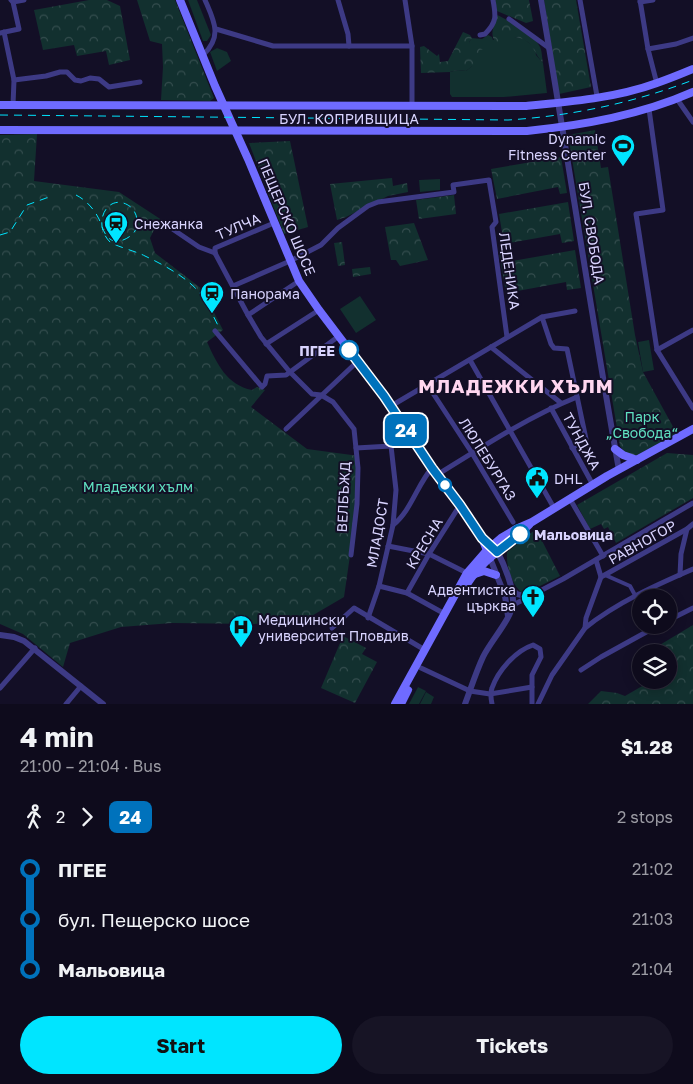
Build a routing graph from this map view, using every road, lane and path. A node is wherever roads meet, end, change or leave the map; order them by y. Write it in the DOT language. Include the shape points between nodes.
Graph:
graph roads {
  1 [pos="24,0"];
  2 [pos="180,0"];
  3 [pos="205,0"];
  4 [pos="338,0"];
  5 [pos="405,0"];
  6 [pos="493,0"];
  7 [pos="541,0"];
  8 [pos="580,0"];
  9 [pos="653,0"];
  10 [pos="12,1"];
  11 [pos="640,1"];
  12 [pos="509,19"];
  13 [pos="216,29"];
  14 [pos="2,33"];
  15 [pos="480,35"];
  16 [pos="693,38"];
  17 [pos="197,41"];
  18 [pos="211,44"];
  19 [pos="349,46"];
  20 [pos="412,46"];
  21 [pos="549,48"];
  22 [pos="648,49"];
  23 [pos="202,55"];
  24 [pos="693,69"];
  25 [pos="14,80"];
  26 [pos="140,82"];
  27 [pos="657,84"];
  28 [pos="693,92"];
  29 [pos="597,96"];
  30 [pos="677,99"];
  31 [pos="558,103"];
  32 [pos="0,105"];
  33 [pos="13,105"];
  34 [pos="223,105"];
  35 [pos="412,106"];
  36 [pos="649,109"];
  37 [pos="693,122"];
  38 [pos="563,127"];
  39 [pos="0,130"];
  40 [pos="236,131"];
  41 [pos="274,223"];
  42 [pos="171,228"];
  43 [pos="215,253"];
  44 [pos="290,261"];
  45 [pos="299,281"];
  46 [pos="232,286"];
  47 [pos="319,310"];
  48 [pos="575,311"];
  49 [pos="248,315"];
  50 [pos="542,317"];
  51 [pos="693,330"];
  52 [pos="215,331"];
  53 [pos="338,336"];
  54 [pos="508,337"];
  55 [pos="266,344"];
  56 [pos="491,347"];
  57 [pos="657,350"];
  58 [pos="470,360"];
  59 [pos="358,361"];
  60 [pos="289,372"];
  61 [pos="428,384"];
  62 [pos="321,395"];
  63 [pos="577,396"];
  64 [pos="561,403"];
  65 [pos="391,406"];
  66 [pos="551,408"];
  67 [pos="693,408"];
  68 [pos="401,423"];
  69 [pos="286,429"];
  70 [pos="693,429"];
  71 [pos="511,431"];
  72 [pos="391,446"];
  73 [pos="356,448"];
  74 [pos="572,448"];
  75 [pos="615,449"];
  76 [pos="472,453"];
  77 [pos="637,460"];
  78 [pos="619,470"];
  79 [pos="434,471"];
  80 [pos="593,485"];
  81 [pos="570,499"];
  82 [pos="693,503"];
  83 [pos="460,505"];
  84 [pos="552,505"];
  85 [pos="513,522"];
  86 [pos="693,524"];
  87 [pos="393,525"];
  88 [pos="687,529"];
  89 [pos="388,546"];
  90 [pos="491,551"];
  91 [pos="429,554"];
  92 [pos="351,555"];
  93 [pos="603,556"];
  94 [pos="596,560"];
  95 [pos="693,569"];
  96 [pos="469,574"];
  97 [pos="496,575"];
  98 [pos="680,575"];
  99 [pos="603,576"];
  100 [pos="379,586"];
  101 [pos="511,589"];
  102 [pos="652,589"];
  103 [pos="632,590"];
  104 [pos="407,594"];
  105 [pos="527,597"];
  106 [pos="632,599"];
  107 [pos="513,605"];
  108 [pos="693,608"];
  109 [pos="445,614"];
  110 [pos="677,616"];
  111 [pos="508,617"];
  112 [pos="368,618"];
  113 [pos="332,628"];
  114 [pos="585,628"];
  115 [pos="643,634"];
  116 [pos="0,635"];
  117 [pos="35,648"];
  118 [pos="425,650"];
  119 [pos="421,668"];
  120 [pos="581,670"];
  121 [pos="81,686"];
  122 [pos="532,687"];
  123 [pos="0,688"];
  124 [pos="470,691"];
  125 [pos="490,694"];
  126 [pos="66,704"];
  127 [pos="103,704"];
  128 [pos="395,704"];
  129 [pos="401,704"];
  130 [pos="465,704"];
  131 [pos="492,704"];
  132 [pos="532,704"];
  133 [pos="538,704"];
  1 -- 10 [label="street"];
  2 -- 17 [label="main road, ПЕЩЕРСКО ШОСЕ"];
  3 -- 13 [label="street"];
  4 -- 19 [label="street"];
  5 -- 20 [label="street"];
  6 -- 15 [label="street" via="494,23"];
  7 -- 21 [label="street, БУЛ. СВОБОДА"];
  8 -- 29 [label="street"];
  9 -- 11 [label="street"];
  10 -- 14 [label="street" via="19,29"];
  11 -- 22 [label="street"];
  12 -- 21 [label="street"];
  13 -- 18 [label="street"];
  13 -- 19 [label="street" via="273,46"];
  14 -- 25 [label="street"];
  16 -- 22 [label="street"];
  17 -- 18 [label="street"];
  17 -- 23 [label="main road, ПЕЩЕРСКО ШОСЕ"];
  18 -- 23 [label="street"];
  19 -- 20 [label="street"];
  20 -- 35 [label="street"];
  21 -- 31 [label="street, БУЛ. СВОБОДА"];
  22 -- 27 [label="street"];
  23 -- 34 [label="main road, ПЕЩЕРСКО ШОСЕ"];
  24 -- 27 [label="main road, БУЛ. КОПРИВЩИЦА"];
  25 -- 26 [label="street" via="67,72 75,80 99,79 109,87"];
  25 -- 33 [label="street"];
  27 -- 29 [label="main road, БУЛ. КОПРИВЩИЦА"];
  28 -- 30 [label="main road, БУЛ. КОПРИВЩИЦА"];
  29 -- 31 [label="main road, БУЛ. КОПРИВЩИЦА"];
  30 -- 36 [label="main road, БУЛ. КОПРИВЩИЦА"];
  30 -- 37 [label="street"];
  31 -- 35 [label="main road, БУЛ. КОПРИВЩИЦА" via="506,107"];
  31 -- 38 [label="street, БУЛ. СВОБОДА"];
  32 -- 33 [label="main road, БУЛ. КОПРИВЩИЦА"];
  33 -- 34 [label="main road, БУЛ. КОПРИВЩИЦА"];
  34 -- 35 [label="main road, БУЛ. КОПРИВЩИЦА"];
  34 -- 40 [label="main road, ПЕЩЕРСКО ШОСЕ"];
  36 -- 38 [label="main road, БУЛ. КОПРИВЩИЦА"];
  36 -- 57 [label="street" via="664,210 636,214"];
  38 -- 40 [label="main road, БУЛ. КОПРИВЩИЦА" via="503,132"];
  38 -- 75 [label="street, БУЛ. СВОБОДА"];
  39 -- 40 [label="main road, БУЛ. КОПРИВЩИЦА"];
  40 -- 41 [label="main road, ПЕЩЕРСКО ШОСЕ"];
  41 -- 43 [label="street, ТУЛЧА" via="215,248"];
  41 -- 44 [label="main road, ПЕЩЕРСКО ШОСЕ"];
  42 -- 43 [label="street" via="198,247"];
  43 -- 46 [label="street, ВЕЛБЪЖД"];
  44 -- 45 [label="main road, ПЕЩЕРСКО ШОСЕ"];
  44 -- 46 [label="street"];
  44 -- 54 [label="street, ЛЕДЕНИКА" via="321,245 368,206 454,192 453,186 489,180 496,222 492,227 494,246"];
  45 -- 47 [label="main road, ПЕЩЕРСКО ШОСЕ"];
  45 -- 49 [label="street"];
  46 -- 49 [label="street, ВЕЛБЪЖД"];
  47 -- 53 [label="main road, ПЕЩЕРСКО ШОСЕ"];
  47 -- 55 [label="street"];
  48 -- 50 [label="street"];
  49 -- 55 [label="street, ВЕЛБЪЖД"];
  50 -- 54 [label="street"];
  50 -- 63 [label="street" via="554,348 567,349"];
  51 -- 57 [label="street"];
  52 -- 60 [label="street" via="260,387 269,374 278,376"];
  53 -- 59 [label="main road, ПЕЩЕРСКО ШОСЕ"];
  53 -- 60 [label="street"];
  54 -- 56 [label="street"];
  55 -- 60 [label="street, ВЕЛБЪЖД"];
  56 -- 58 [label="street"];
  56 -- 64 [label="street"];
  57 -- 67 [label="street"];
  58 -- 61 [label="street"];
  58 -- 71 [label="street"];
  59 -- 62 [label="street"];
  59 -- 65 [label="main road, ПЕЩЕРСКО ШОСЕ"];
  60 -- 62 [label="street, ВЕЛБЪЖД" via="312,394"];
  61 -- 65 [label="street"];
  61 -- 76 [label="street, ЛЮЛЕБУРГАЗ"];
  62 -- 69 [label="street"];
  62 -- 73 [label="street, ВЕЛБЪЖД" via="333,402 354,429"];
  63 -- 64 [label="street"];
  63 -- 74 [label="street" via="586,439"];
  64 -- 66 [label="street"];
  65 -- 68 [label="main road, ПЕЩЕРСКО ШОСЕ"];
  66 -- 71 [label="street"];
  66 -- 74 [label="street, ТУНДЖА"];
  68 -- 72 [label="street, МЛАДОСТ"];
  68 -- 79 [label="main road, ПЕЩЕРСКО ШОСЕ"];
  70 -- 77 [label="main road"];
  71 -- 76 [label="street"];
  71 -- 84 [label="street"];
  72 -- 73 [label="street"];
  72 -- 87 [label="street, МЛАДОСТ" via="396,490"];
  73 -- 92 [label="street, ВЕЛБЪЖД" via="357,504"];
  74 -- 80 [label="street, ТУНДЖА"];
  75 -- 77 [label="main road"];
  75 -- 78 [label="street, БУЛ. СВОБОДА"];
  76 -- 79 [label="street"];
  76 -- 85 [label="street, ЛЮЛЕБУРГАЗ"];
  77 -- 78 [label="main road"];
  78 -- 80 [label="main road"];
  79 -- 83 [label="main road, ПЕЩЕРСКО ШОСЕ"];
  79 -- 87 [label="street" via="425,476 401,520"];
  80 -- 81 [label="main road"];
  81 -- 84 [label="main road"];
  81 -- 93 [label="street"];
  82 -- 93 [label="street"];
  83 -- 90 [label="main road, ПЕЩЕРСКО ШОСЕ"];
  83 -- 91 [label="street, КРЕСНА"];
  84 -- 90 [label="main road" via="532,522 500,538"];
  86 -- 88 [label="street, РАВНОГОР"];
  87 -- 89 [label="street, МЛАДОСТ"];
  88 -- 98 [label="street"];
  88 -- 99 [label="street, РАВНОГОР"];
  89 -- 91 [label="street"];
  89 -- 100 [label="street, МЛАДОСТ"];
  90 -- 96 [label="main road"];
  90 -- 97 [label="street"];
  90 -- 101 [label="street" via="504,566"];
  91 -- 96 [label="street"];
  91 -- 104 [label="street, КРЕСНА"];
  93 -- 94 [label="street"];
  94 -- 99 [label="street"];
  94 -- 105 [label="street"];
  95 -- 98 [label="street"];
  96 -- 97 [label="main road" via="484,571"];
  96 -- 109 [label="main road"];
  96 -- 119 [label="main road"];
  97 -- 111 [label="street" via="505,596"];
  98 -- 102 [label="street"];
  99 -- 103 [label="street"];
  99 -- 114 [label="street"];
  100 -- 104 [label="street"];
  100 -- 112 [label="street, МЛАДОСТ"];
  101 -- 105 [label="street"];
  101 -- 107 [label="street"];
  104 -- 109 [label="street"];
  105 -- 107 [label="street"];
  106 -- 114 [label="street"];
  107 -- 111 [label="street"];
  108 -- 110 [label="street"];
  109 -- 118 [label="main road"];
  111 -- 124 [label="street" via="484,656"];
  112 -- 113 [label="street" via="354,608"];
  112 -- 118 [label="street"];
  114 -- 133 [label="street" via="552,675"];
  115 -- 120 [label="street"];
  116 -- 117 [label="street" via="14,637"];
  117 -- 121 [label="street"];
  117 -- 123 [label="street"];
  118 -- 128 [label="main road"];
  119 -- 124 [label="street"];
  119 -- 129 [label="main road"];
  121 -- 126 [label="street"];
  121 -- 127 [label="street"];
  122 -- 125 [label="street"];
  122 -- 125 [label="street" via="532,675 541,657 540,649 533,645 511,659"];
  122 -- 132 [label="street"];
  124 -- 125 [label="street"];
  124 -- 130 [label="street"];
  125 -- 131 [label="street"];
}
